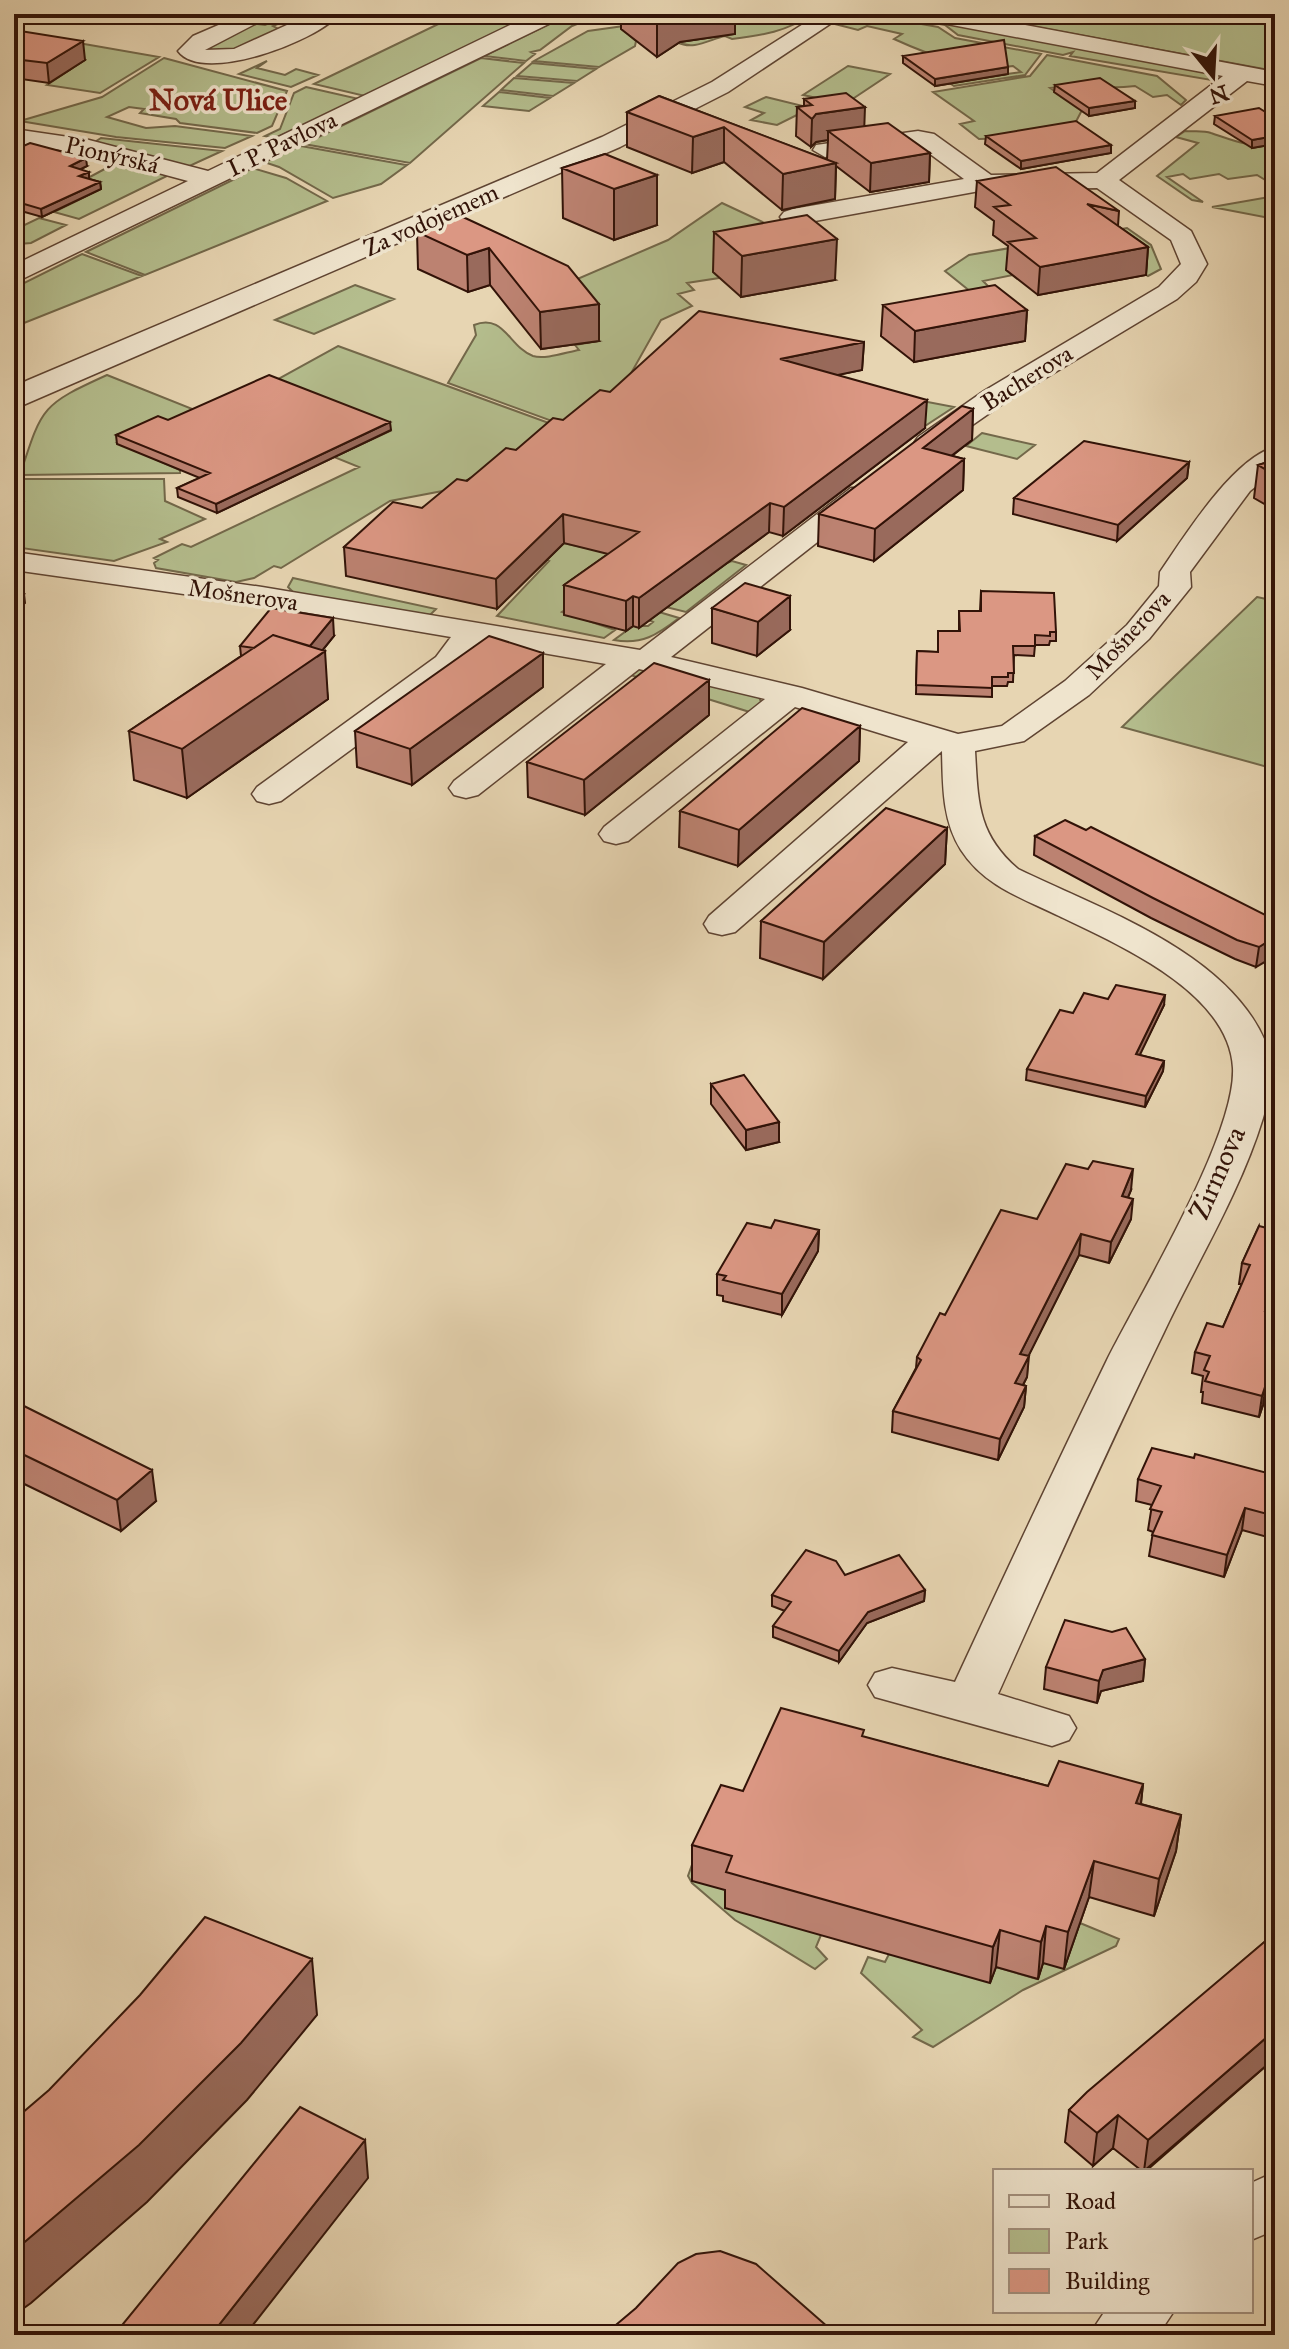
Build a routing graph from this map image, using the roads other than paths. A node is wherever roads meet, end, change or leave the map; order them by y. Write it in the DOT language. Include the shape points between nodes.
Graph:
graph roads {
  1 [pos="263,14"];
  2 [pos="328,14"];
  3 [pos="551,14"];
  4 [pos="834,14"];
  5 [pos="931,14"];
  6 [pos="1242,73"];
  7 [pos="1275,79"];
  8 [pos="14,136"];
  9 [pos="825,150"];
  10 [pos="210,179"];
  11 [pos="1103,180"];
  12 [pos="985,183"];
  13 [pos="793,217"];
  14 [pos="14,275"];
  15 [pos="14,401"];
  16 [pos="1275,456"];
  17 [pos="907,458"];
  18 [pos="883,477"];
  19 [pos="14,561"];
  20 [pos="471,632"];
  21 [pos="639,660"];
  22 [pos="790,695"];
  23 [pos="945,742"];
  24 [pos="466,788"];
  25 [pos="269,794"];
  26 [pos="616,834"];
  27 [pos="722,924"];
  28 [pos="892,1685"];
  29 [pos="970,1703"];
  30 [pos="1052,1728"];
  31 [pos="1275,2195"];
  32 [pos="1253,2215"];
  33 [pos="1143,2313"];
  34 [pos="1118,2335"];
  1 -- 2 [label="street" via="189,51 229,58"];
  3 -- 10 [label="street, I. P. Pavlova"];
  4 -- 15 [label="street, Za vodojemem" via="720,87 611,142 36,387"];
  5 -- 6 [label="street"];
  6 -- 7 [label="street"];
  6 -- 11 [label="street"];
  8 -- 10 [label="street, Pionýrská" via="89,147"];
  9 -- 12 [label="street" via="925,139"];
  10 -- 14 [label="street, I. P. Pavlova"];
  11 -- 12 [label="street"];
  11 -- 17 [label="street, Bacherova" via="1182,236 1194,264 1187,276"];
  12 -- 13 [label="street"];
  16 -- 23 [label="street, Mošnerova" via="1240,485 1176,570 1175,587 1138,632 1082,684 1019,731"];
  18 -- 21 [label="street"];
  19 -- 20 [label="street, Mošnerova"];
  20 -- 21 [label="street, Mošnerova"];
  20 -- 25 [label="street" via="447,664"];
  21 -- 22 [label="street, Mošnerova"];
  21 -- 24 [label="street"];
  22 -- 23 [label="street, Mošnerova"];
  22 -- 26 [label="street"];
  23 -- 27 [label="street"];
  23 -- 29 [label="street, Zirmova" via="964,822 977,852 1005,877 1188,975 1233,1017 1251,1057 1251,1092 1226,1160"];
  28 -- 29 [label="street"];
  29 -- 30 [label="street"];
  31 -- 32 [label="street"];
  33 -- 34 [label="street"];
}
